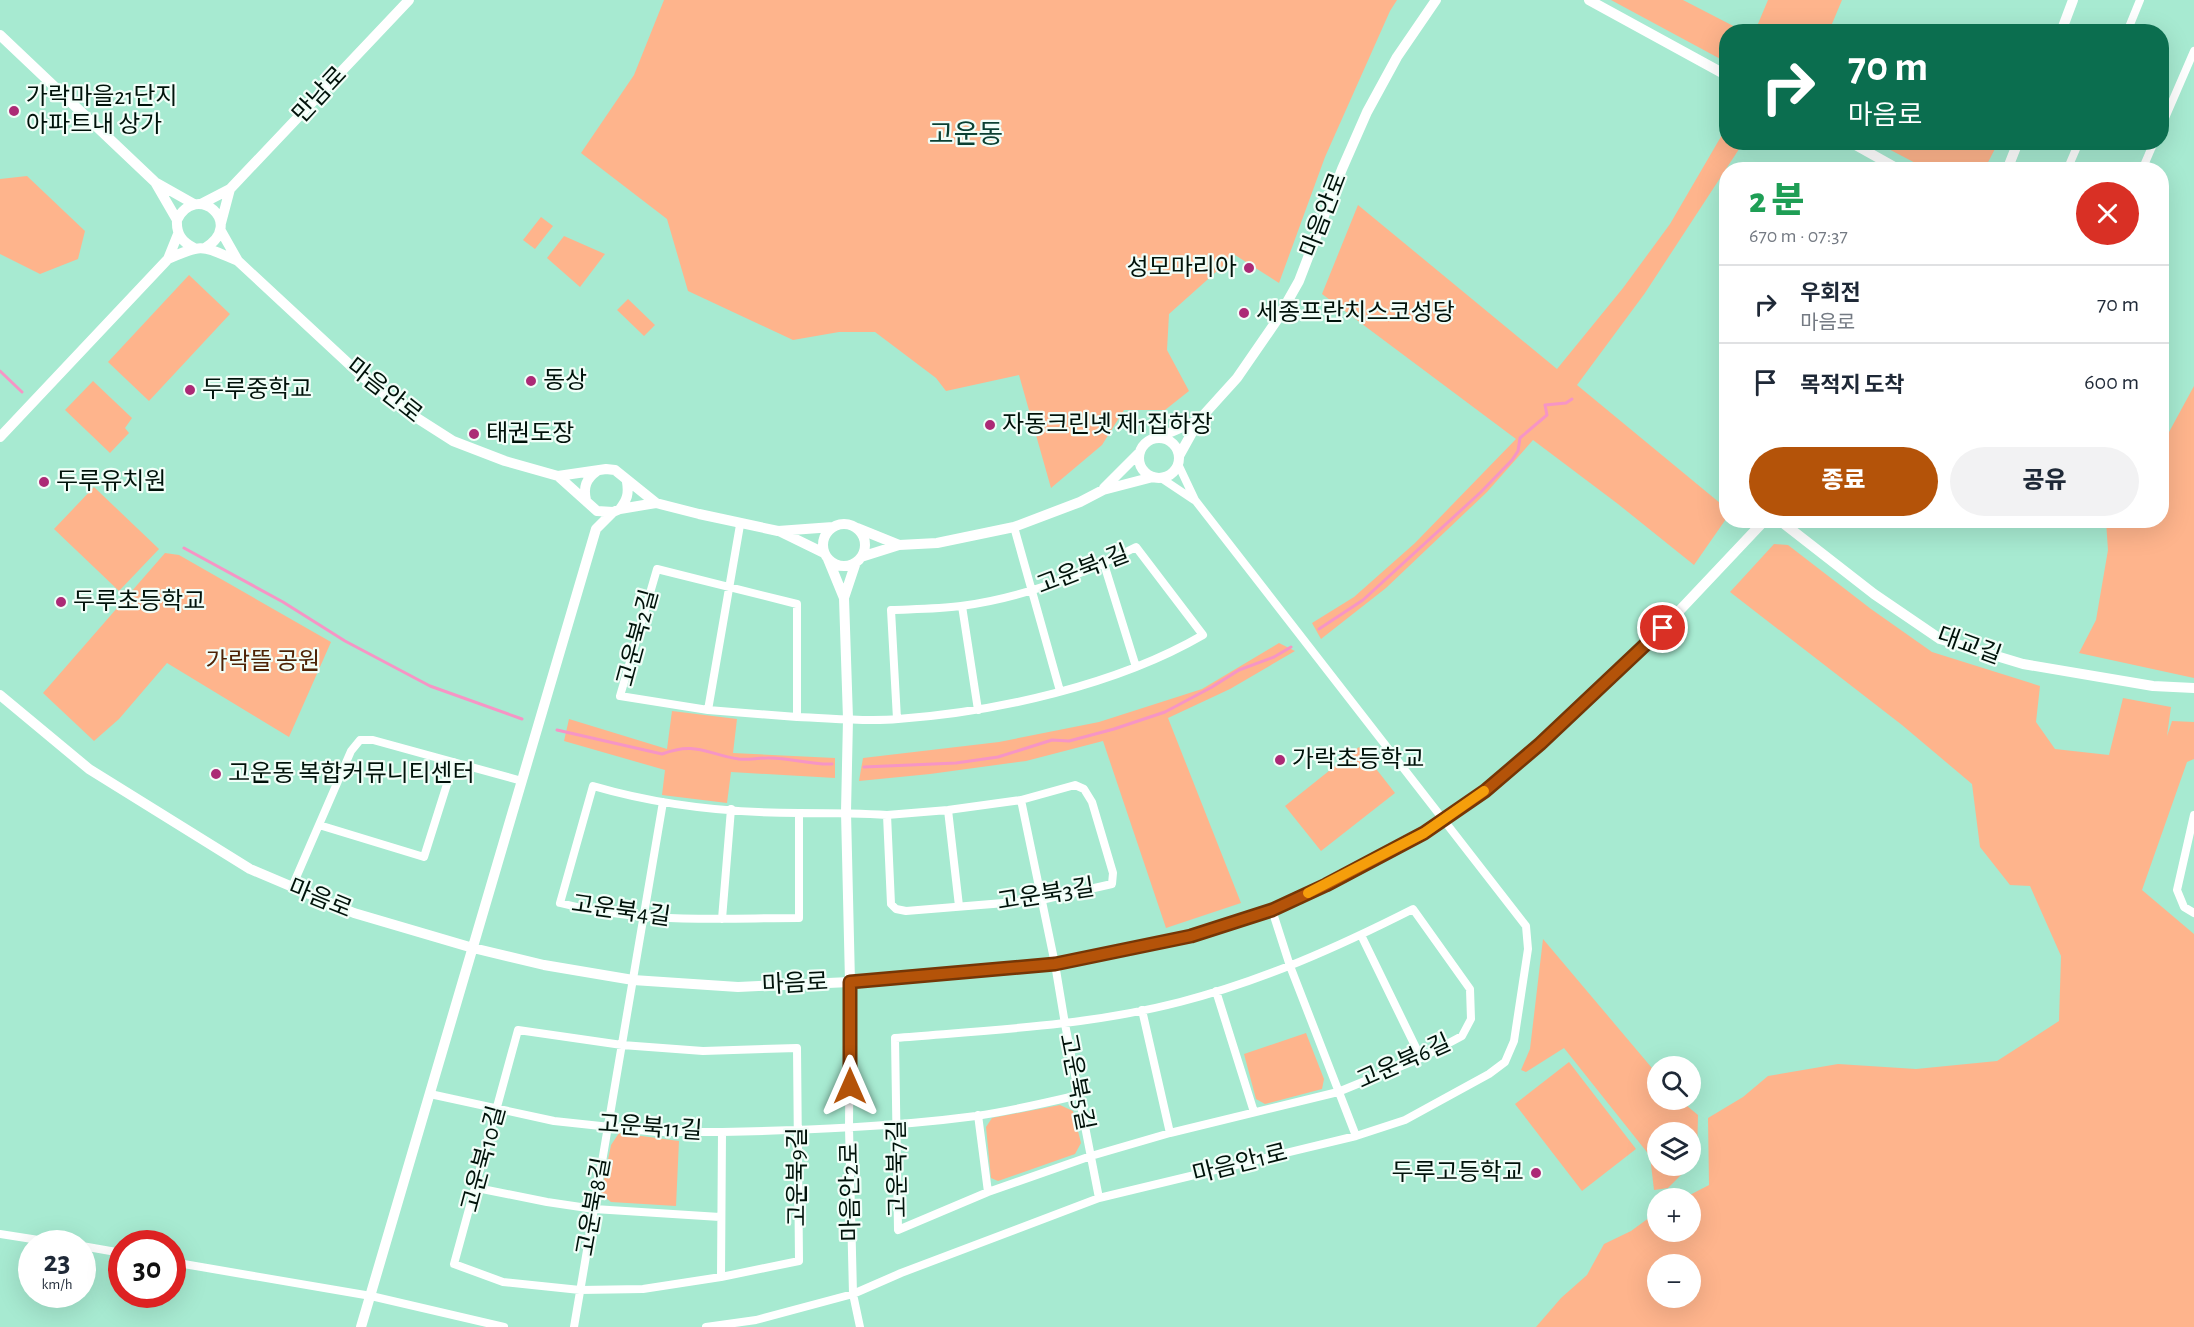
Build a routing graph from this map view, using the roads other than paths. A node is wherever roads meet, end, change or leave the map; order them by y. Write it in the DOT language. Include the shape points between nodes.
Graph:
graph roads {
  1 [pos="409,0"];
  2 [pos="1436,0"];
  3 [pos="1589,0"];
  4 [pos="2073,0"];
  5 [pos="2140,0"];
  6 [pos="2064,24"];
  7 [pos="2130,24"];
  8 [pos="0,35"];
  9 [pos="2194,51"];
  10 [pos="1719,71"];
  11 [pos="2169,109"];
  12 [pos="1864,150"];
  13 [pos="1886,162"];
  14 [pos="155,182"];
  15 [pos="230,189"];
  16 [pos="198,204"];
  17 [pos="177,220"];
  18 [pos="221,227"];
  19 [pos="178,234"];
  20 [pos="199,248"];
  21 [pos="168,259"];
  22 [pos="238,261"];
  23 [pos="1199,420"];
  24 [pos="0,436"];
  25 [pos="1157,438"];
  26 [pos="1140,452"];
  27 [pos="1178,460"];
  28 [pos="597,471"];
  29 [pos="558,476"];
  30 [pos="1157,477"];
  31 [pos="627,482"];
  32 [pos="1103,490"];
  33 [pos="1194,500"];
  34 [pos="588,503"];
  35 [pos="656,503"];
  36 [pos="616,511"];
  37 [pos="740,525"];
  38 [pos="833,527"];
  39 [pos="1014,527"];
  40 [pos="856,528"];
  41 [pos="1757,528"];
  42 [pos="1789,528"];
  43 [pos="596,529"];
  44 [pos="778,531"];
  45 [pos="899,544"];
  46 [pos="826,556"];
  47 [pos="858,560"];
  48 [pos="1104,564"];
  49 [pos="728,587"];
  50 [pos="1032,590"];
  51 [pos="844,598"];
  52 [pos="962,606"];
  53 [pos="1136,667"];
  54 [pos="2194,688"];
  55 [pos="1060,691"];
  56 [pos="0,695"];
  57 [pos="708,710"];
  58 [pos="978,710"];
  59 [pos="797,717"];
  60 [pos="897,719"];
  61 [pos="848,720"];
  62 [pos="454,762"];
  63 [pos="522,781"];
  64 [pos="1021,800"];
  65 [pos="663,802"];
  66 [pos="731,809"];
  67 [pos="948,810"];
  68 [pos="799,813"];
  69 [pos="846,813"];
  70 [pos="887,815"];
  71 [pos="1443,820"];
  72 [pos="2193,821"];
  73 [pos="319,825"];
  74 [pos="292,887"];
  75 [pos="1041,900"];
  76 [pos="958,906"];
  77 [pos="1272,910"];
  78 [pos="2194,913"];
  79 [pos="643,918"];
  80 [pos="722,919"];
  81 [pos="1361,935"];
  82 [pos="473,948"];
  83 [pos="1055,964"];
  84 [pos="1290,966"];
  85 [pos="633,980"];
  86 [pos="850,982"];
  87 [pos="1216,991"];
  88 [pos="1142,1010"];
  89 [pos="1065,1024"];
  90 [pos="622,1045"];
  91 [pos="1421,1058"];
  92 [pos="1338,1092"];
  93 [pos="430,1094"];
  94 [pos="1079,1095"];
  95 [pos="498,1108"];
  96 [pos="1254,1112"];
  97 [pos="978,1115"];
  98 [pos="897,1124"];
  99 [pos="608,1126"];
  100 [pos="849,1128"];
  101 [pos="798,1130"];
  102 [pos="722,1132"];
  103 [pos="1170,1133"];
  104 [pos="1356,1136"];
  105 [pos="1091,1156"];
  106 [pos="477,1188"];
  107 [pos="988,1192"];
  108 [pos="1099,1198"];
  109 [pos="594,1209"];
  110 [pos="720,1217"];
  111 [pos="0,1234"];
  112 [pos="18,1237"];
  113 [pos="186,1264"];
  114 [pos="721,1276"];
  115 [pos="580,1290"];
  116 [pos="853,1294"];
  117 [pos="371,1296"];
  118 [pos="362,1327"];
  119 [pos="504,1327"];
  120 [pos="574,1327"];
  121 [pos="706,1327"];
  122 [pos="860,1327"];
  1 -- 15 [label="street, 만남로"];
  2 -- 23 [label="street, 마음안로" via="1397,57 1367,112 1299,281 1277,320 1237,378"];
  3 -- 10 [label="street"];
  4 -- 6 [label="street"];
  5 -- 7 [label="street"];
  8 -- 14 [label="street"];
  9 -- 11 [label="street"];
  12 -- 13 [label="street"];
  14 -- 16 [label="street"];
  14 -- 17 [label="street"];
  15 -- 16 [label="street"];
  15 -- 18 [label="street"];
  16 -- 17 [label="street" via="181,213"];
  16 -- 18 [label="street" via="218,214"];
  17 -- 19 [label="street"];
  18 -- 20 [label="street" via="215,242"];
  18 -- 22 [label="street"];
  19 -- 20 [label="street" via="185,243"];
  19 -- 21 [label="street"];
  20 -- 21 [label="street"];
  20 -- 22 [label="street"];
  21 -- 24 [label="street"];
  22 -- 29 [label="street, 마음안로" via="405,411 453,441"];
  23 -- 25 [label="street"];
  23 -- 27 [label="street"];
  25 -- 26 [label="street" via="1146,442"];
  25 -- 27 [label="street" via="1174,445"];
  26 -- 30 [label="street" via="1143,470"];
  26 -- 32 [label="street"];
  27 -- 30 [label="street" via="1172,473"];
  27 -- 33 [label="street"];
  28 -- 29 [label="street"];
  28 -- 31 [label="street" via="615,470"];
  28 -- 34 [label="street" via="586,483"];
  29 -- 34 [label="street"];
  30 -- 32 [label="street"];
  30 -- 33 [label="street"];
  31 -- 35 [label="street"];
  31 -- 36 [label="street" via="626,501"];
  32 -- 39 [label="street"];
  33 -- 71 [label="street, 마음안1로"];
  34 -- 36 [label="street" via="605,513"];
  34 -- 43 [label="street"];
  35 -- 36 [label="street"];
  35 -- 37 [label="street"];
  36 -- 43 [label="street"];
  37 -- 44 [label="street"];
  37 -- 49 [label="street"];
  38 -- 40 [label="street" via="845,524"];
  38 -- 44 [label="street"];
  38 -- 46 [label="street" via="823,541"];
  39 -- 45 [label="street" via="943,542"];
  39 -- 50 [label="street"];
  40 -- 45 [label="street"];
  40 -- 47 [label="street" via="865,545"];
  41 -- 71 [label="street, 마음로" via="1647,645 1540,744 1485,791"];
  42 -- 54 [label="street, 대교길" via="1940,639 2023,664 2153,686"];
  43 -- 63 [label="street"];
  44 -- 46 [label="street"];
  45 -- 47 [label="street"];
  46 -- 47 [label="street" via="844,566"];
  46 -- 51 [label="street"];
  47 -- 51 [label="street"];
  48 -- 50 [label="street, 고운북1길"];
  48 -- 53 [label="street"];
  48 -- 53 [label="street, 고운북1길" via="1136,547 1203,635"];
  49 -- 57 [label="street"];
  49 -- 57 [label="street, 고운북2길" via="657,569 620,696"];
  49 -- 59 [label="street, 고운북2길" via="796,604"];
  50 -- 52 [label="street, 고운북1길"];
  50 -- 55 [label="street"];
  51 -- 61 [label="street"];
  52 -- 58 [label="street"];
  52 -- 60 [label="street, 고운북1길" via="891,610"];
  53 -- 55 [label="street, 고운북1길"];
  55 -- 58 [label="street, 고운북1길"];
  56 -- 74 [label="street, 마음로" via="89,769 250,869"];
  57 -- 59 [label="street, 고운북2길"];
  58 -- 60 [label="street, 고운북1길"];
  59 -- 61 [label="street, 고운북2길"];
  60 -- 61 [label="street, 고운북1길"];
  61 -- 69 [label="street"];
  62 -- 63 [label="street"];
  62 -- 73 [label="street" via="360,740 351,751"];
  62 -- 73 [label="street" via="424,857"];
  63 -- 82 [label="street"];
  64 -- 67 [label="street, 고운북3길"];
  64 -- 75 [label="street, 고운북5길"];
  64 -- 75 [label="street, 고운북3길" via="1075,785 1084,789 1092,802 1113,873 1112,884"];
  65 -- 66 [label="street, 고운북4길"];
  65 -- 79 [label="street, 고운북8길"];
  65 -- 79 [label="street, 고운북4길" via="593,786 560,903"];
  66 -- 68 [label="street, 고운북4길"];
  66 -- 80 [label="street"];
  67 -- 70 [label="street, 고운북3길"];
  67 -- 76 [label="street"];
  68 -- 69 [label="street, 고운북4길"];
  68 -- 80 [label="street, 고운북4길" via="799,918"];
  69 -- 70 [label="street, 고운북4길"];
  69 -- 86 [label="street"];
  70 -- 76 [label="street, 고운북3길" via="891,904 906,911"];
  71 -- 77 [label="street, 마음로" via="1326,885"];
  71 -- 104 [label="street, 마음안1로" via="1526,926 1528,949 1514,1041 1505,1062 1489,1074 1405,1120"];
  72 -- 78 [label="street" via="2177,890 2184,907"];
  73 -- 74 [label="street"];
  74 -- 82 [label="street, 마음로" via="354,913"];
  75 -- 76 [label="street, 고운북3길"];
  75 -- 83 [label="street, 고운북5길"];
  77 -- 83 [label="street, 마음로" via="1191,936"];
  77 -- 84 [label="street"];
  79 -- 80 [label="street, 고운북4길"];
  79 -- 85 [label="street, 고운북8길"];
  81 -- 84 [label="street, 고운북6길"];
  81 -- 91 [label="street"];
  81 -- 91 [label="street, 고운북6길" via="1413,909 1470,989 1471,1019 1462,1036"];
  82 -- 85 [label="street, 마음로"];
  82 -- 93 [label="street"];
  83 -- 86 [label="street, 마음로"];
  83 -- 89 [label="street, 고운북5길"];
  84 -- 87 [label="street, 고운북6길"];
  84 -- 92 [label="street"];
  85 -- 86 [label="street, 마음로" via="738,987"];
  85 -- 90 [label="street, 고운북8길"];
  86 -- 100 [label="street, 마음안2로"];
  87 -- 88 [label="street, 고운북6길"];
  87 -- 96 [label="street"];
  88 -- 89 [label="street, 고운북6길"];
  88 -- 103 [label="street"];
  89 -- 94 [label="street, 고운북5길"];
  89 -- 98 [label="street, 고운북7길" via="895,1038"];
  90 -- 95 [label="street, 고운북10길" via="518,1030"];
  90 -- 99 [label="street, 고운북8길"];
  90 -- 101 [label="street, 고운북9길" via="703,1051 797,1048"];
  91 -- 92 [label="street, 고운북6길"];
  92 -- 96 [label="street, 고운북6길"];
  92 -- 104 [label="street"];
  93 -- 95 [label="street, 고운북11길"];
  93 -- 117 [label="street"];
  94 -- 97 [label="street"];
  94 -- 105 [label="street, 고운북5길"];
  95 -- 99 [label="street, 고운북11길" via="554,1121"];
  95 -- 106 [label="street, 고운북10길"];
  96 -- 103 [label="street, 고운북6길"];
  97 -- 98 [label="street"];
  97 -- 107 [label="street"];
  98 -- 100 [label="street"];
  98 -- 107 [label="street, 고운북7길" via="898,1230"];
  99 -- 102 [label="street, 고운북11길" via="657,1132"];
  99 -- 109 [label="street, 고운북8길"];
  100 -- 101 [label="street"];
  100 -- 116 [label="street, 마음안2로"];
  101 -- 102 [label="street"];
  101 -- 114 [label="street, 고운북9길" via="799,1261"];
  102 -- 110 [label="street, 고운북11길"];
  103 -- 105 [label="street, 고운북6길"];
  104 -- 108 [label="street, 마음안1로"];
  105 -- 107 [label="street, 고운북7길"];
  105 -- 108 [label="street, 고운북5길"];
  106 -- 109 [label="street"];
  106 -- 115 [label="street, 고운북10길" via="454,1264 503,1282"];
  108 -- 116 [label="street, 마음안1로"];
  109 -- 110 [label="street"];
  109 -- 115 [label="street, 고운북8길"];
  110 -- 114 [label="street, 고운북11길"];
  111 -- 112 [label="street"];
  113 -- 117 [label="street"];
  114 -- 115 [label="street, 고운북9길" via="643,1289"];
  115 -- 120 [label="street, 고운북8길"];
  116 -- 121 [label="street, 마음안1로" via="756,1320"];
  116 -- 122 [label="street, 마음안2로"];
  117 -- 118 [label="street"];
  117 -- 119 [label="street"];
}
